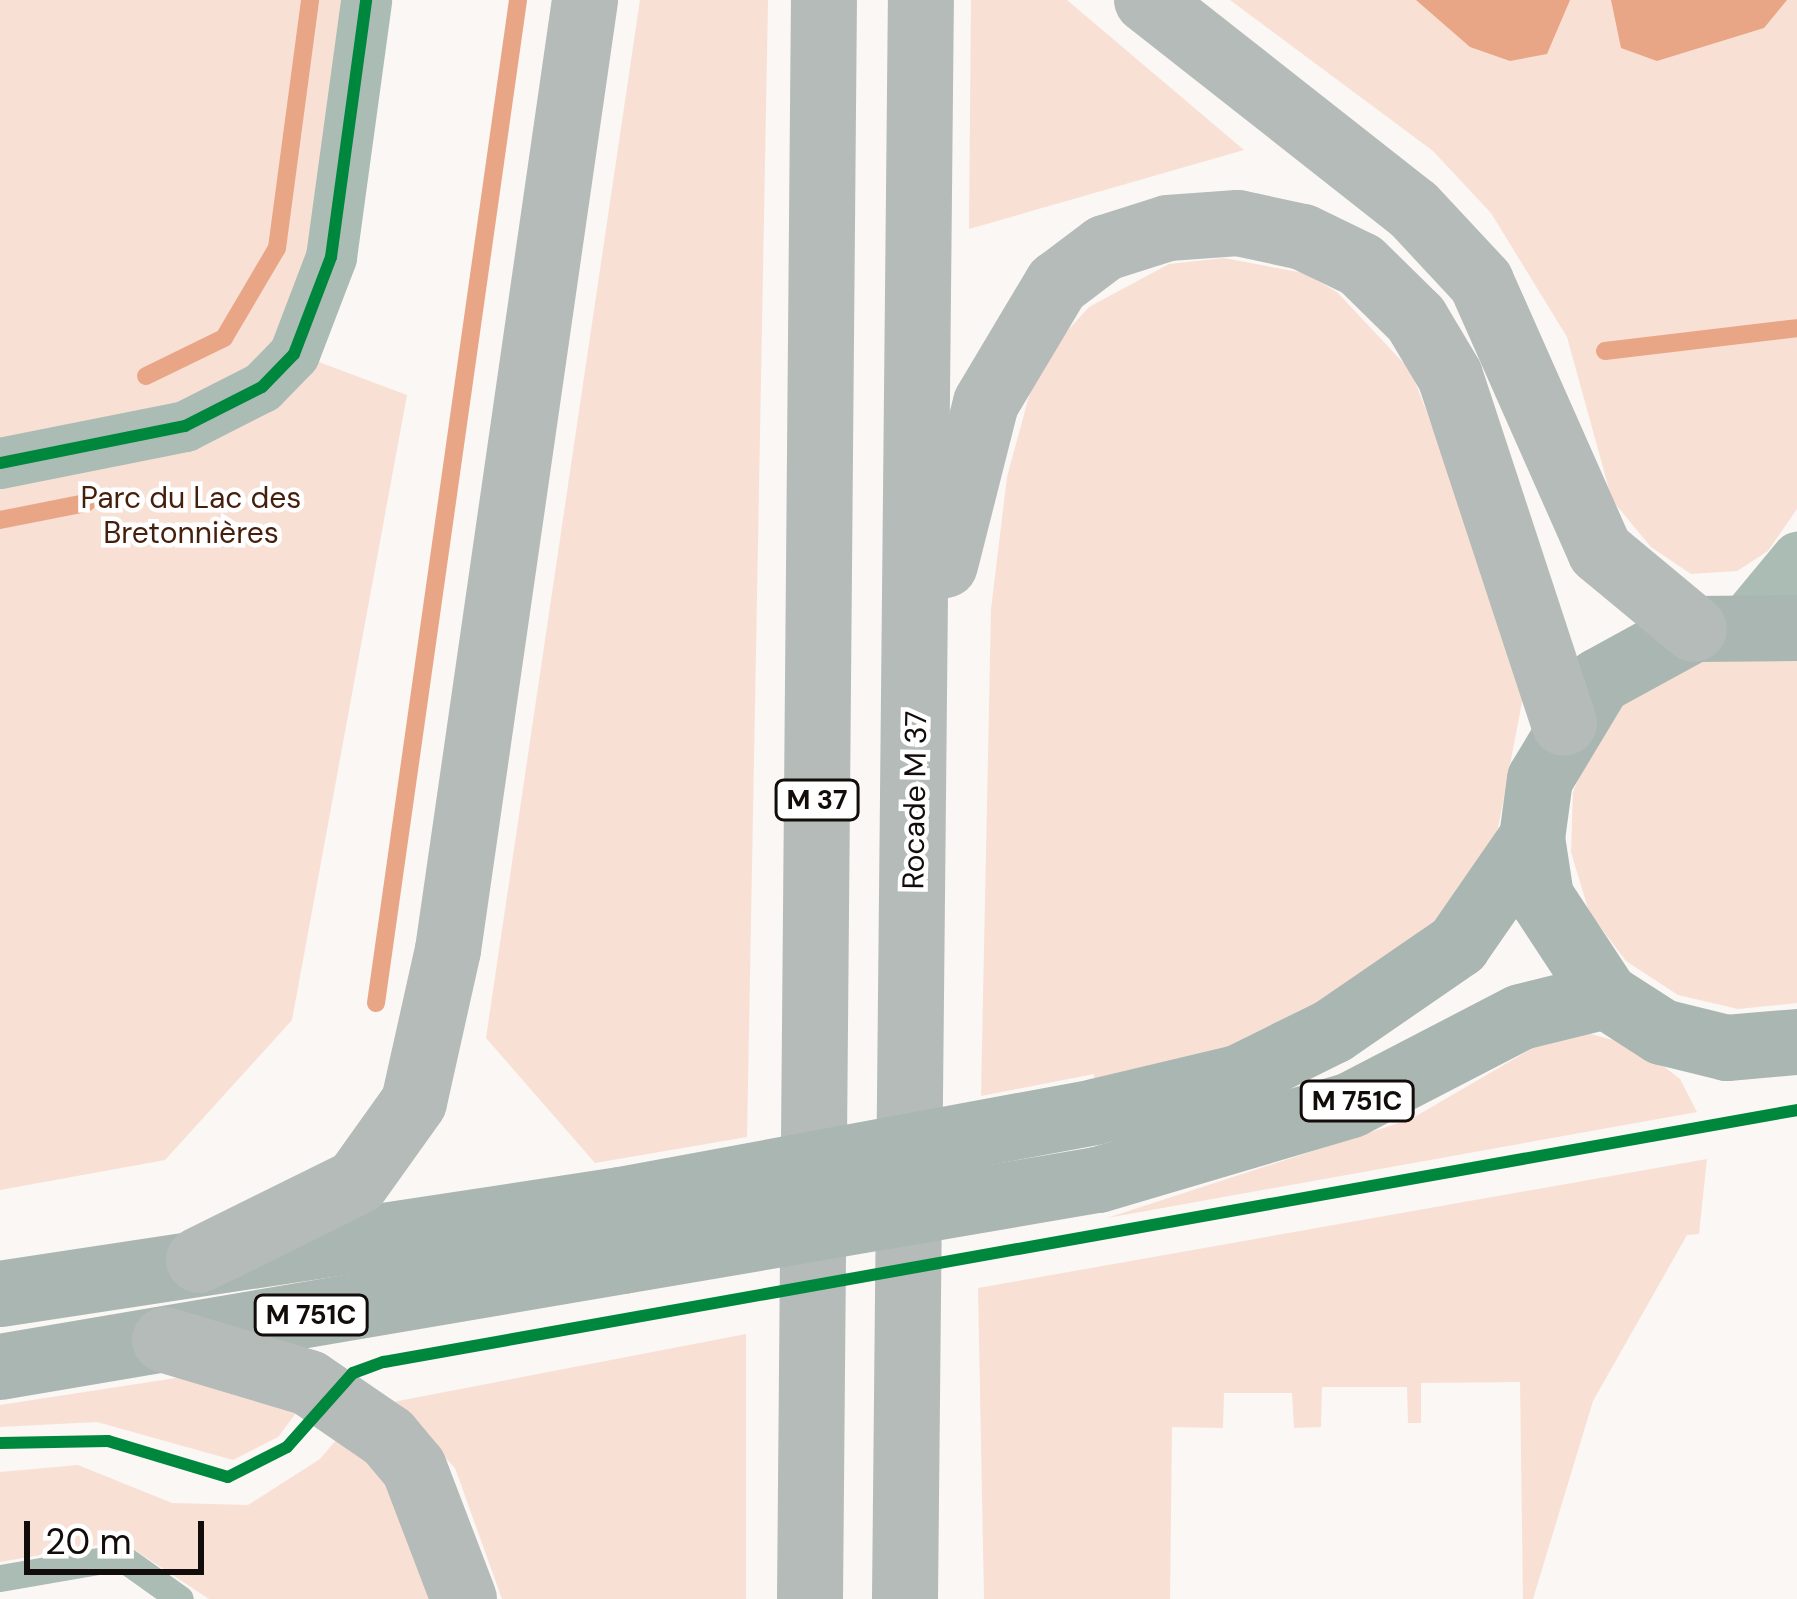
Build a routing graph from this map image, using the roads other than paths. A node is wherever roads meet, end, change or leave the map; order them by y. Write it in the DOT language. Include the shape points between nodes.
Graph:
graph roads {
  1 [pos="366,0"];
  2 [pos="585,0"];
  3 [pos="824,0"];
  4 [pos="921,0"];
  5 [pos="1147,0"];
  6 [pos="0,463"];
  7 [pos="1797,557"];
  8 [pos="1745,626"];
  9 [pos="916,698"];
  10 [pos="1564,723"];
  11 [pos="1532,838"];
  12 [pos="1606,996"];
  13 [pos="1797,1042"];
  14 [pos="622,1231"];
  15 [pos="199,1260"];
  16 [pos="0,1294"];
  17 [pos="165,1340"];
  18 [pos="0,1367"];
  19 [pos="0,1578"];
  20 [pos="180,1599"];
  21 [pos="464,1599"];
  22 [pos="809,1599"];
  23 [pos="905,1599"];
  1 -- 6 [label="street" via="331,257 294,354 262,387 185,427"];
  2 -- 15 [label="highway" via="448,950 414,1102 357,1181"];
  3 -- 22 [label="highway, M 37"];
  4 -- 9 [label="highway, Rocade M 37"];
  5 -- 8 [label="highway" via="1414,209 1481,283 1600,550"];
  7 -- 8 [label="street"];
  8 -- 10 [label="main road, M 751C" via="1643,649"];
  9 -- 10 [label="highway" via="961,490 1016,338 1058,284 1106,248 1168,228 1238,223 1361,265 1416,319 1450,376"];
  9 -- 23 [label="highway, Rocade M 37"];
  10 -- 11 [label="main road, M 751C" via="1540,778"];
  11 -- 12 [label="main road, M 751C" via="1541,897"];
  11 -- 14 [label="main road, M 751C, bridge" via="1457,945 1333,1031 1238,1078"];
  12 -- 13 [label="main road, M 751C" via="1662,1032 1727,1048"];
  12 -- 14 [label="main road, M 751C, bridge" via="1521,1017 1351,1105 1098,1180"];
  14 -- 15 [label="main road, M 751C"];
  14 -- 17 [label="main road, M 751C"];
  15 -- 16 [label="main road, M 751C"];
  17 -- 18 [label="main road, M 751C"];
  17 -- 21 [label="highway" via="309,1383 388,1437 414,1468"];
  19 -- 20 [label="lane" via="121,1557"];
}
